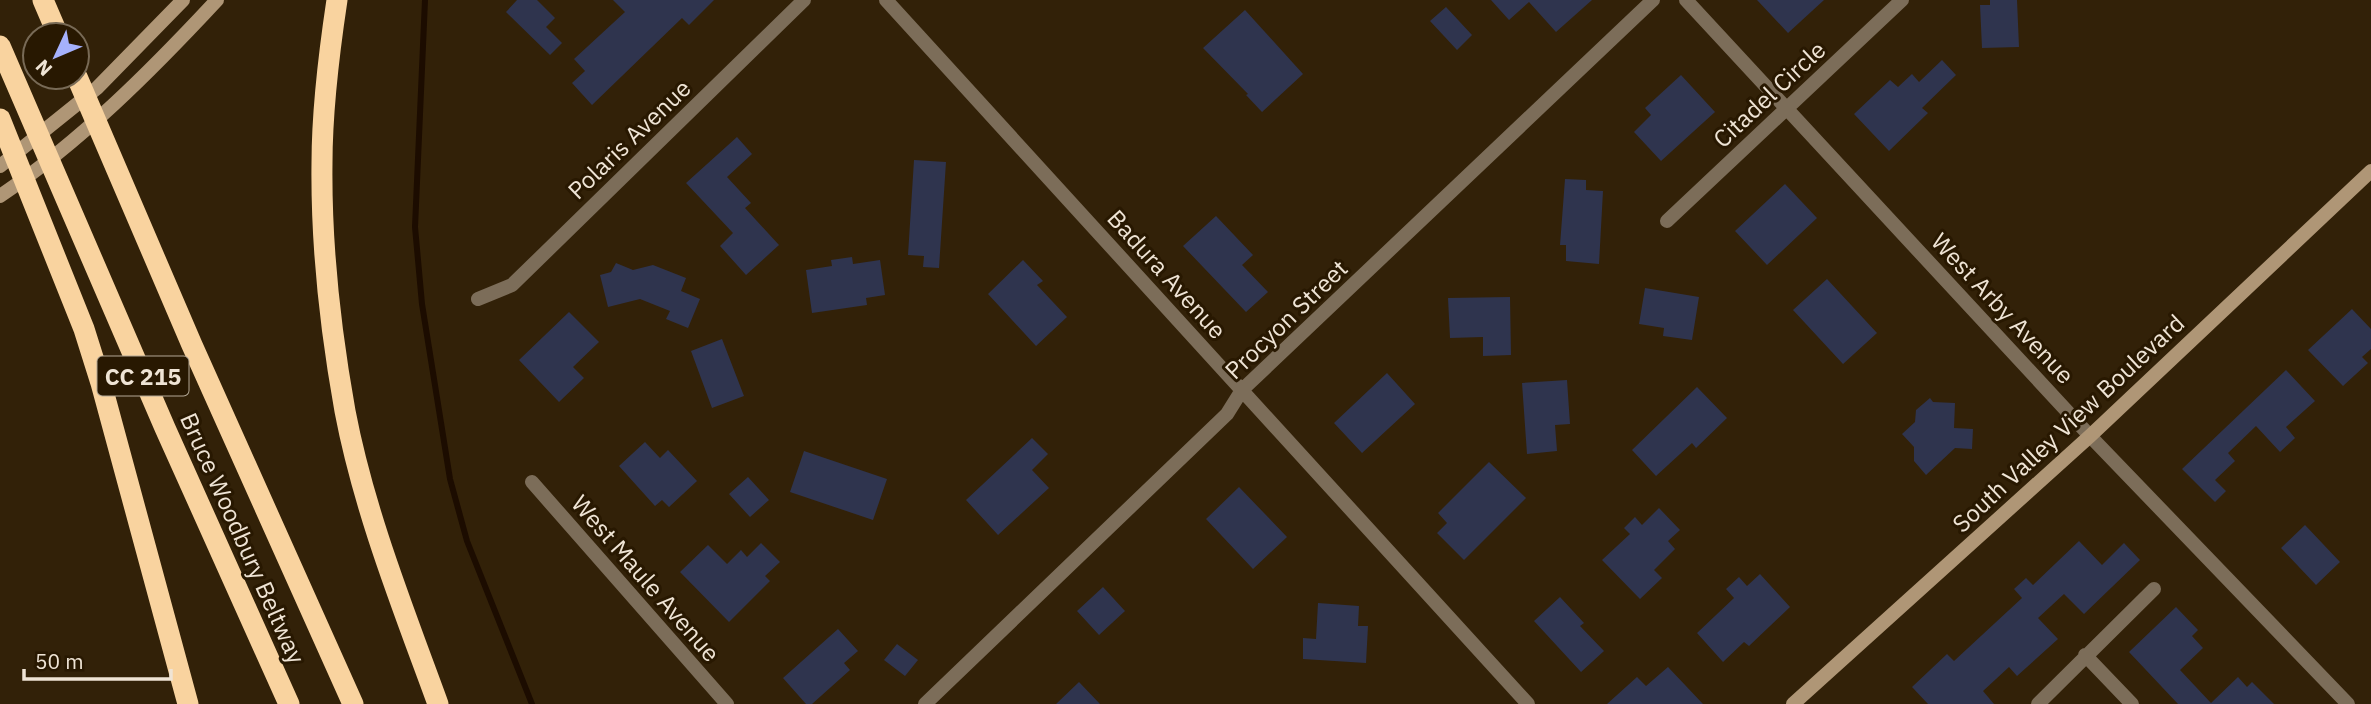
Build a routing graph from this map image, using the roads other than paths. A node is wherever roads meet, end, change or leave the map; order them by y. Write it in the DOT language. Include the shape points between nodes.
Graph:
graph roads {
  1 [pos="183,0"];
  2 [pos="217,0"];
  3 [pos="337,0"];
  4 [pos="804,0"];
  5 [pos="886,0"];
  6 [pos="1653,0"];
  7 [pos="1686,0"];
  8 [pos="1902,0"];
  9 [pos="45,2"];
  10 [pos="52,21"];
  11 [pos="0,46"];
  12 [pos="83,91"];
  13 [pos="1787,109"];
  14 [pos="0,119"];
  15 [pos="0,166"];
  16 [pos="2371,171"];
  17 [pos="0,196"];
  18 [pos="1667,221"];
  19 [pos="478,299"];
  20 [pos="1242,390"];
  21 [pos="2090,436"];
  22 [pos="532,482"];
  23 [pos="2154,589"];
  24 [pos="2085,655"];
  25 [pos="188,704"];
  26 [pos="289,704"];
  27 [pos="353,704"];
  28 [pos="438,704"];
  29 [pos="727,704"];
  30 [pos="925,704"];
  31 [pos="1528,704"];
  32 [pos="1793,704"];
  33 [pos="2038,704"];
  34 [pos="2132,704"];
  35 [pos="2348,704"];
  1 -- 15 [label="main road" via="97,88"];
  2 -- 17 [label="main road" via="104,113"];
  3 -- 28 [label="highway" via="322,163 330,308 359,469"];
  4 -- 19 [label="street, Polaris Avenue" via="512,285"];
  5 -- 20 [label="street, Badura Avenue"];
  6 -- 20 [label="street, Procyon Street"];
  7 -- 13 [label="street, West Arby Avenue"];
  8 -- 13 [label="street, Citadel Circle"];
  9 -- 10 [label="highway"];
  11 -- 26 [label="highway, Bruce Woodbury Beltway / CC 215"];
  12 -- 27 [label="highway, Bruce Woodbury Beltway / CC 215"];
  13 -- 18 [label="street, Citadel Circle"];
  13 -- 21 [label="street, West Arby Avenue"];
  14 -- 25 [label="highway" via="98,372"];
  16 -- 21 [label="main road, South Valley View Boulevard"];
  20 -- 30 [label="street, Procyon Street" via="1227,414"];
  20 -- 31 [label="street, Badura Avenue"];
  21 -- 32 [label="main road, South Valley View Boulevard"];
  21 -- 35 [label="street, West Arby Avenue"];
  22 -- 29 [label="street, West Maule Avenue"];
  23 -- 24 [label="street"];
  24 -- 33 [label="street"];
  24 -- 34 [label="street"];
}
